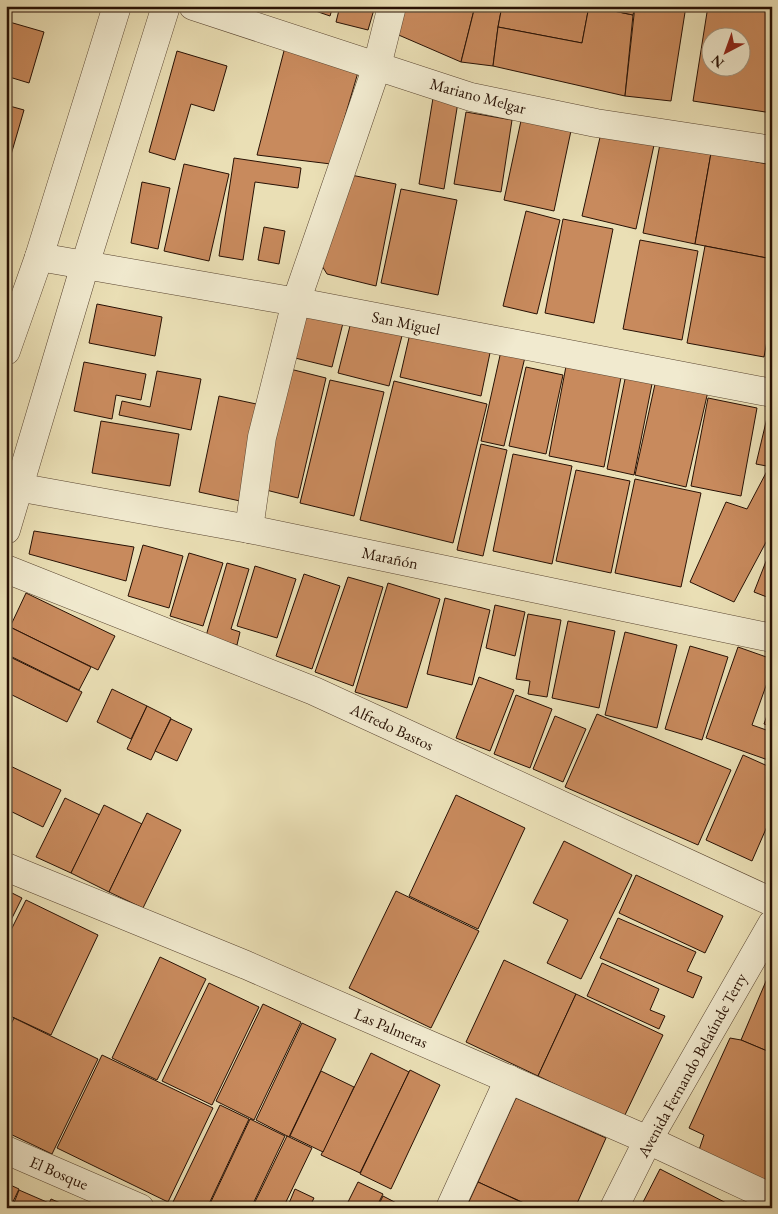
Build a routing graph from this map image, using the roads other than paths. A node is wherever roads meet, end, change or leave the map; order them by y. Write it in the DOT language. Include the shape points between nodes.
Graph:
graph roads {
  1 [pos="117,6"];
  2 [pos="166,6"];
  3 [pos="192,6"];
  4 [pos="392,6"];
  5 [pos="376,66"];
  6 [pos="772,150"];
  7 [pos="39,257"];
  8 [pos="85,266"];
  9 [pos="296,302"];
  10 [pos="6,351"];
  11 [pos="772,393"];
  12 [pos="13,486"];
  13 [pos="249,529"];
  14 [pos="6,530"];
  15 [pos="6,569"];
  16 [pos="772,638"];
  17 [pos="6,867"];
  18 [pos="772,902"];
  19 [pos="772,924"];
  20 [pos="509,1079"];
  21 [pos="648,1140"];
  22 [pos="6,1150"];
  23 [pos="772,1198"];
  24 [pos="140,1208"];
  25 [pos="450,1208"];
  26 [pos="614,1208"];
  1 -- 7 [label="street"];
  2 -- 8 [label="street"];
  3 -- 5 [label="street, Mariano Melgar"];
  4 -- 5 [label="street"];
  5 -- 6 [label="street, Mariano Melgar" via="471,97 596,123"];
  5 -- 9 [label="street"];
  7 -- 8 [label="street, San Miguel"];
  7 -- 10 [label="street"];
  8 -- 9 [label="street, San Miguel"];
  8 -- 12 [label="street"];
  9 -- 11 [label="street, San Miguel"];
  9 -- 13 [label="street" via="262,437"];
  12 -- 13 [label="street, Marañón"];
  12 -- 14 [label="street"];
  13 -- 16 [label="street, Marañón"];
  15 -- 18 [label="street, Alfredo Bastos" via="314,691"];
  17 -- 20 [label="street, Las Palmeras" via="246,965"];
  19 -- 21 [label="street, Avenida Fernando Belaúnde Terry"];
  20 -- 21 [label="street, Las Palmeras"];
  20 -- 25 [label="street"];
  21 -- 23 [label="street, Las Palmeras"];
  21 -- 26 [label="street, Avenida Fernando Belaúnde Terry"];
  22 -- 24 [label="street, El Bosque"];
}
